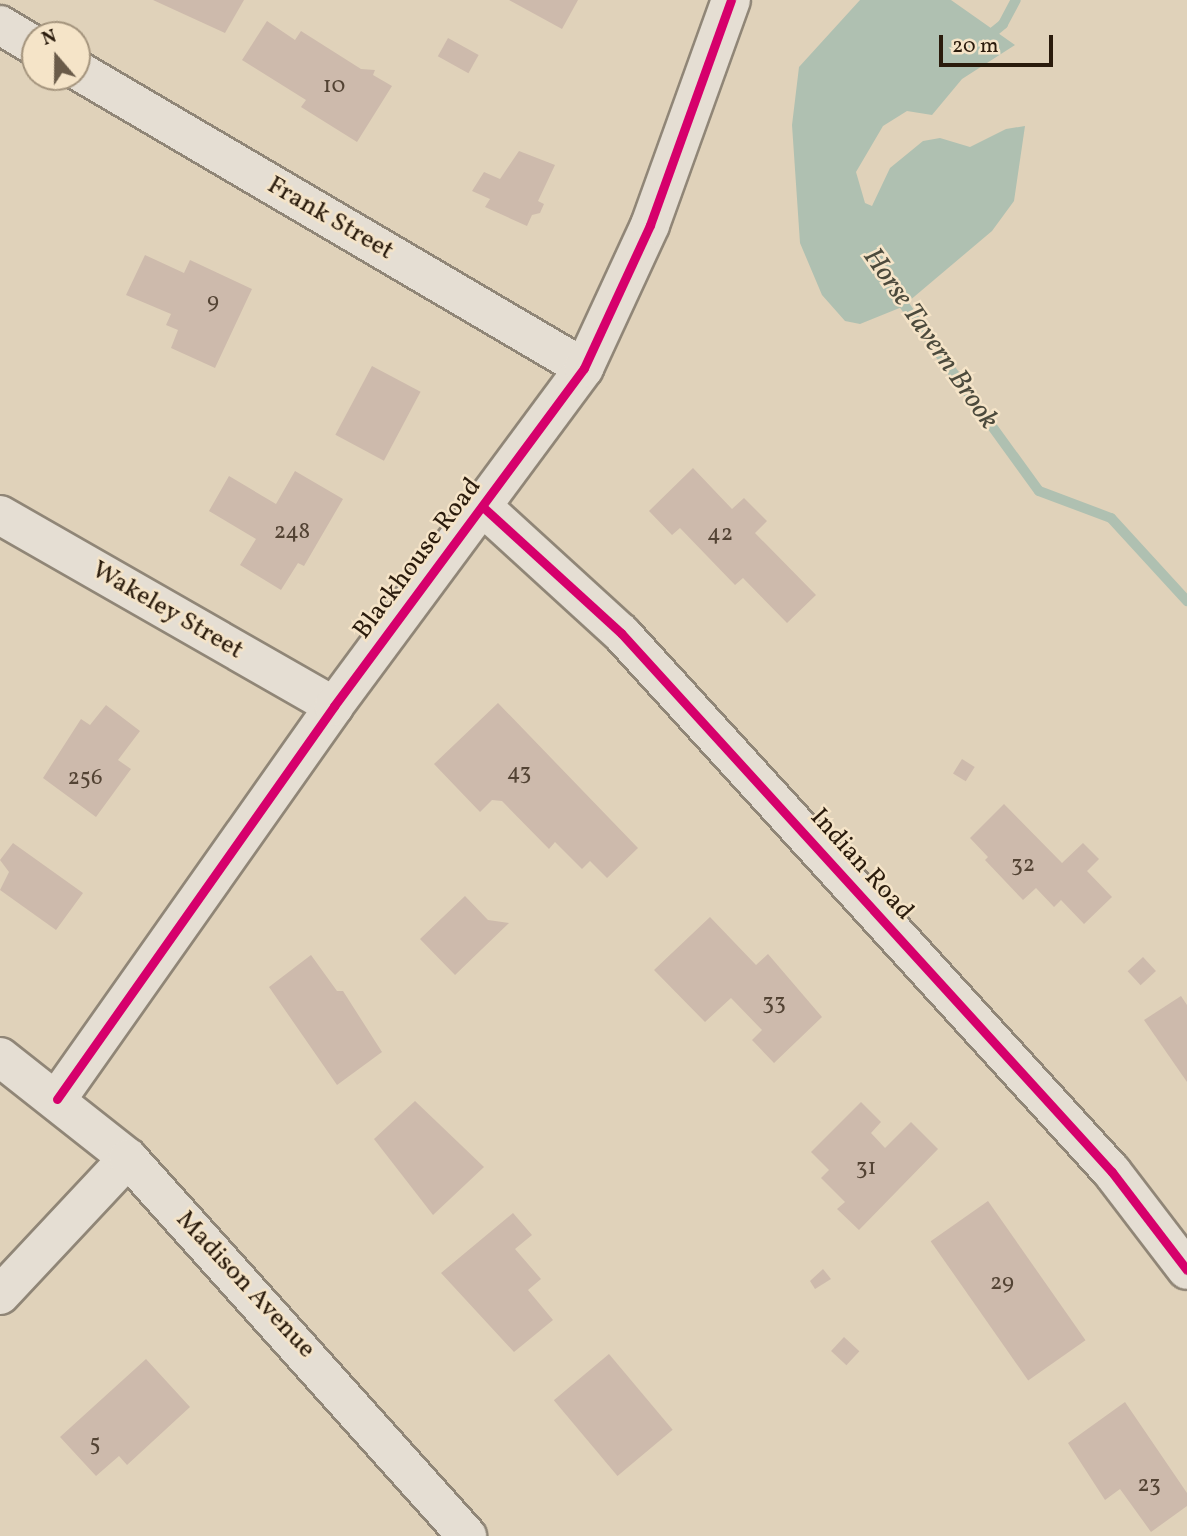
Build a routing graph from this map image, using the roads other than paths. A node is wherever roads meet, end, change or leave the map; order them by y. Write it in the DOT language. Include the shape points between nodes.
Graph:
graph roads {
  1 [pos="731,0"];
  2 [pos="0,25"];
  3 [pos="21,38"];
  4 [pos="91,78"];
  5 [pos="584,368"];
  6 [pos="483,507"];
  7 [pos="0,515"];
  8 [pos="334,706"];
  9 [pos="0,1058"];
  10 [pos="57,1099"];
  11 [pos="128,1158"];
  12 [pos="1187,1270"];
  13 [pos="0,1296"];
  14 [pos="467,1536"];
  1 -- 5 [label="street, Blackhouse Road" via="650,225"];
  2 -- 3 [label="street"];
  4 -- 5 [label="street, Frank Street"];
  5 -- 6 [label="street, Blackhouse Road"];
  6 -- 8 [label="street, Blackhouse Road"];
  6 -- 12 [label="street, Indian Road" via="631,643 1112,1172"];
  7 -- 8 [label="street, Wakeley Street"];
  8 -- 10 [label="street, Blackhouse Road"];
  9 -- 10 [label="street, Madison Avenue"];
  10 -- 11 [label="street, Madison Avenue"];
  11 -- 13 [label="street"];
  11 -- 14 [label="street, Madison Avenue"];
}
